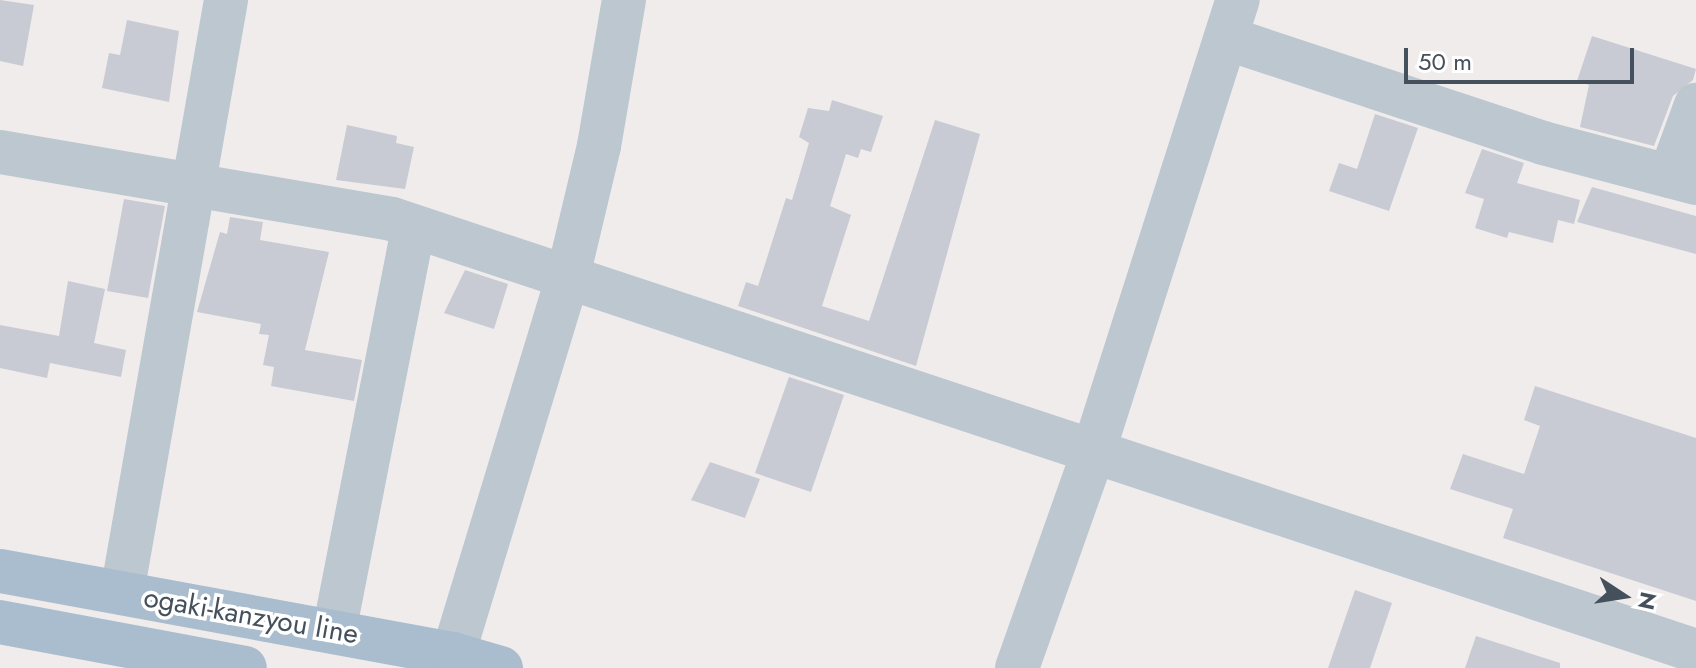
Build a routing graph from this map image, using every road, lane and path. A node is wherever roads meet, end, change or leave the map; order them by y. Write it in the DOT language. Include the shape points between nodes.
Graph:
graph roads {
  1 [pos="226,0"];
  2 [pos="624,0"];
  3 [pos="1232,19"];
  4 [pos="1696,105"];
  5 [pos="0,152"];
  6 [pos="1683,180"];
  7 [pos="192,187"];
  8 [pos="413,228"];
  9 [pos="568,276"];
  10 [pos="1093,453"];
  11 [pos="0,571"];
  12 [pos="122,593"];
  13 [pos="0,622"];
  14 [pos="334,632"];
  15 [pos="1696,651"];
  16 [pos="112,655"];
  17 [pos="451,661"];
  18 [pos="245,668"];
  19 [pos="501,668"];
  20 [pos="1017,668"];
  1 -- 7 [label="street"];
  2 -- 9 [label="street" via="599,146"];
  3 -- 6 [label="street" via="1543,143"];
  3 -- 10 [label="street"];
  4 -- 6 [label="street"];
  5 -- 7 [label="street"];
  7 -- 8 [label="street" via="392,219"];
  7 -- 12 [label="street"];
  8 -- 9 [label="street"];
  8 -- 14 [label="street"];
  9 -- 10 [label="street"];
  9 -- 17 [label="street"];
  10 -- 15 [label="street"];
  10 -- 20 [label="street"];
  11 -- 12 [label="main road, ogaki-kanzyou line"];
  12 -- 14 [label="main road, ogaki-kanzyou line"];
  13 -- 16 [label="main road, ogaki-kanzyou line"];
  14 -- 17 [label="main road, ogaki-kanzyou line"];
  16 -- 18 [label="main road, ogaki-kanzyou line"];
  17 -- 19 [label="main road, ogaki-kanzyou line"];
}
